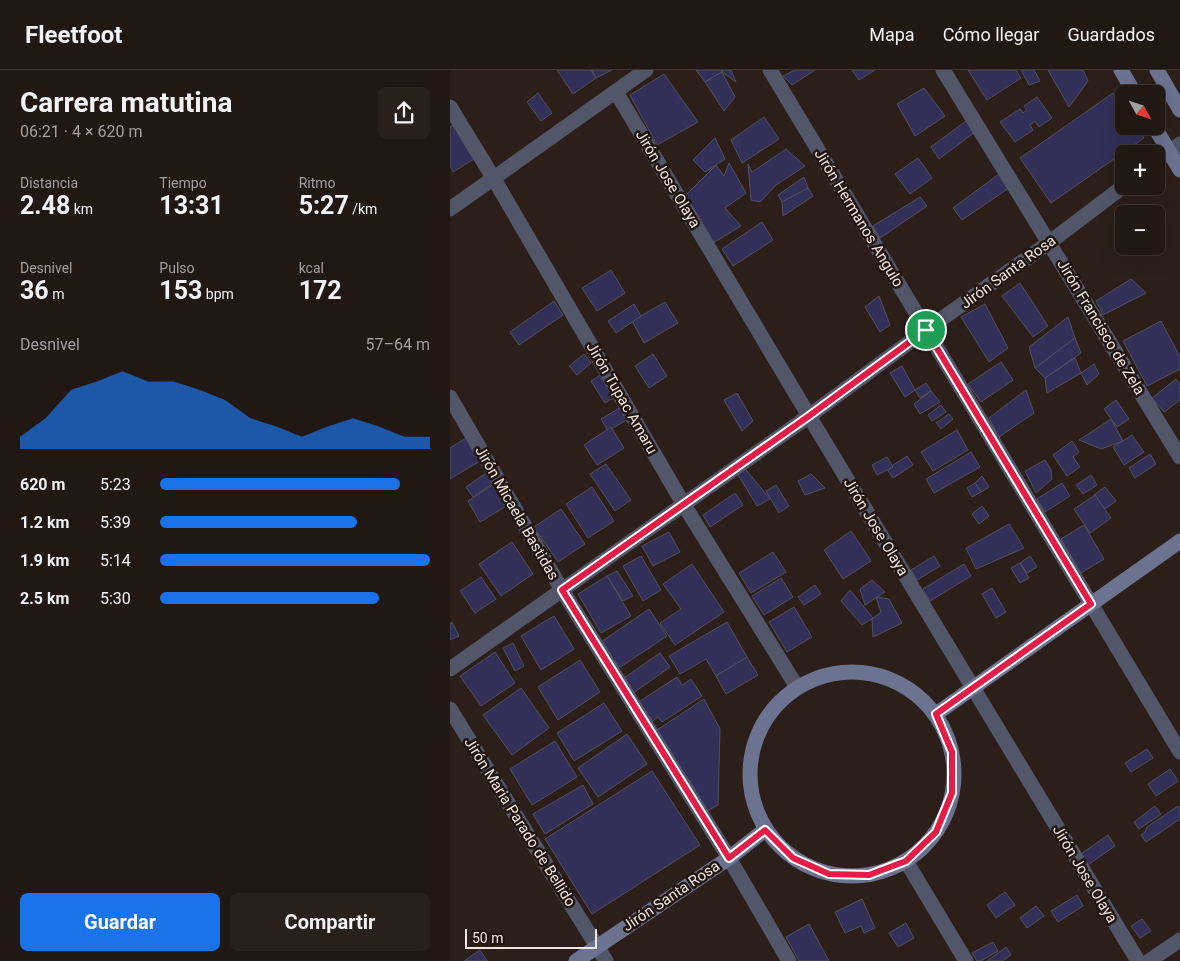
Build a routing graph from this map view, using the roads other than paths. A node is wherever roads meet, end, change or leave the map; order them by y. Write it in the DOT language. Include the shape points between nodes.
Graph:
graph roads {
  1 [pos="646,70"];
  2 [pos="770,70"];
  3 [pos="943,70"];
  4 [pos="1121,70"];
  5 [pos="1157,70"];
  6 [pos="1130,85"];
  7 [pos="616,92"];
  8 [pos="450,107"];
  9 [pos="1180,110"];
  10 [pos="1162,135"];
  11 [pos="1174,148"];
  12 [pos="1180,170"];
  13 [pos="494,179"];
  14 [pos="1115,193"];
  15 [pos="450,209"];
  16 [pos="1050,242"];
  17 [pos="926,330"];
  18 [pos="450,398"];
  19 [pos="809,416"];
  20 [pos="1180,457"];
  21 [pos="684,505"];
  22 [pos="1180,541"];
  23 [pos="562,590"];
  24 [pos="1091,604"];
  25 [pos="450,669"];
  26 [pos="797,687"];
  27 [pos="973,687"];
  28 [pos="450,709"];
  29 [pos="936,714"];
  30 [pos="1180,752"];
  31 [pos="765,830"];
  32 [pos="729,858"];
  33 [pos="906,861"];
  34 [pos="1180,940"];
  35 [pos="597,946"];
  36 [pos="576,961"];
  37 [pos="606,961"];
  38 [pos="788,961"];
  39 [pos="966,961"];
  40 [pos="1138,961"];
  41 [pos="1149,961"];
  1 -- 7 [label="street"];
  2 -- 17 [label="street, Jirón Hermanos Angulo"];
  3 -- 16 [label="street, Jirón Francisco de Zela"];
  4 -- 6 [label="street"];
  5 -- 9 [label="street"];
  7 -- 13 [label="street"];
  7 -- 19 [label="street, Jirón Jose Olaya"];
  8 -- 13 [label="street, Jirón Tupac Amaru"];
  10 -- 11 [label="street"];
  11 -- 12 [label="street"];
  13 -- 15 [label="street"];
  13 -- 21 [label="street, Jirón Tupac Amaru"];
  14 -- 16 [label="street, Jirón Santa Rosa"];
  16 -- 17 [label="street, Jirón Santa Rosa"];
  16 -- 20 [label="street, Jirón Francisco de Zela"];
  17 -- 19 [label="street, Jirón Santa Rosa"];
  17 -- 24 [label="street, Jirón Hermanos Angulo"];
  18 -- 23 [label="street, Jirón Micaela Bastidas"];
  19 -- 21 [label="street, Jirón Santa Rosa"];
  19 -- 27 [label="street, Jirón Jose Olaya"];
  21 -- 23 [label="street, Jirón Santa Rosa"];
  21 -- 26 [label="street, Jirón Tupac Amaru"];
  22 -- 24 [label="street"];
  23 -- 25 [label="street, Jirón Santa Rosa"];
  23 -- 32 [label="street, Jirón Micaela Bastidas"];
  24 -- 27 [label="street"];
  24 -- 30 [label="street, Jirón Hermanos Angulo"];
  26 -- 29 [label="street" via="833,672 872,672 908,687"];
  26 -- 31 [label="street" via="767,715 751,752 750,792"];
  27 -- 29 [label="street"];
  27 -- 40 [label="street, Jirón Jose Olaya"];
  28 -- 35 [label="street, Jirón Maria Parado de Bellido"];
  29 -- 33 [label="street" via="952,752 952,793 936,832"];
  31 -- 32 [label="street, Jirón Santa Rosa"];
  31 -- 33 [label="street" via="793,858 829,874 869,875"];
  32 -- 35 [label="street, Jirón Santa Rosa"];
  32 -- 38 [label="street, Jirón Micaela Bastidas"];
  33 -- 39 [label="street"];
  34 -- 41 [label="street"];
  35 -- 36 [label="street, Jirón Santa Rosa"];
  35 -- 37 [label="street, Jirón Maria Parado de Bellido"];
}
